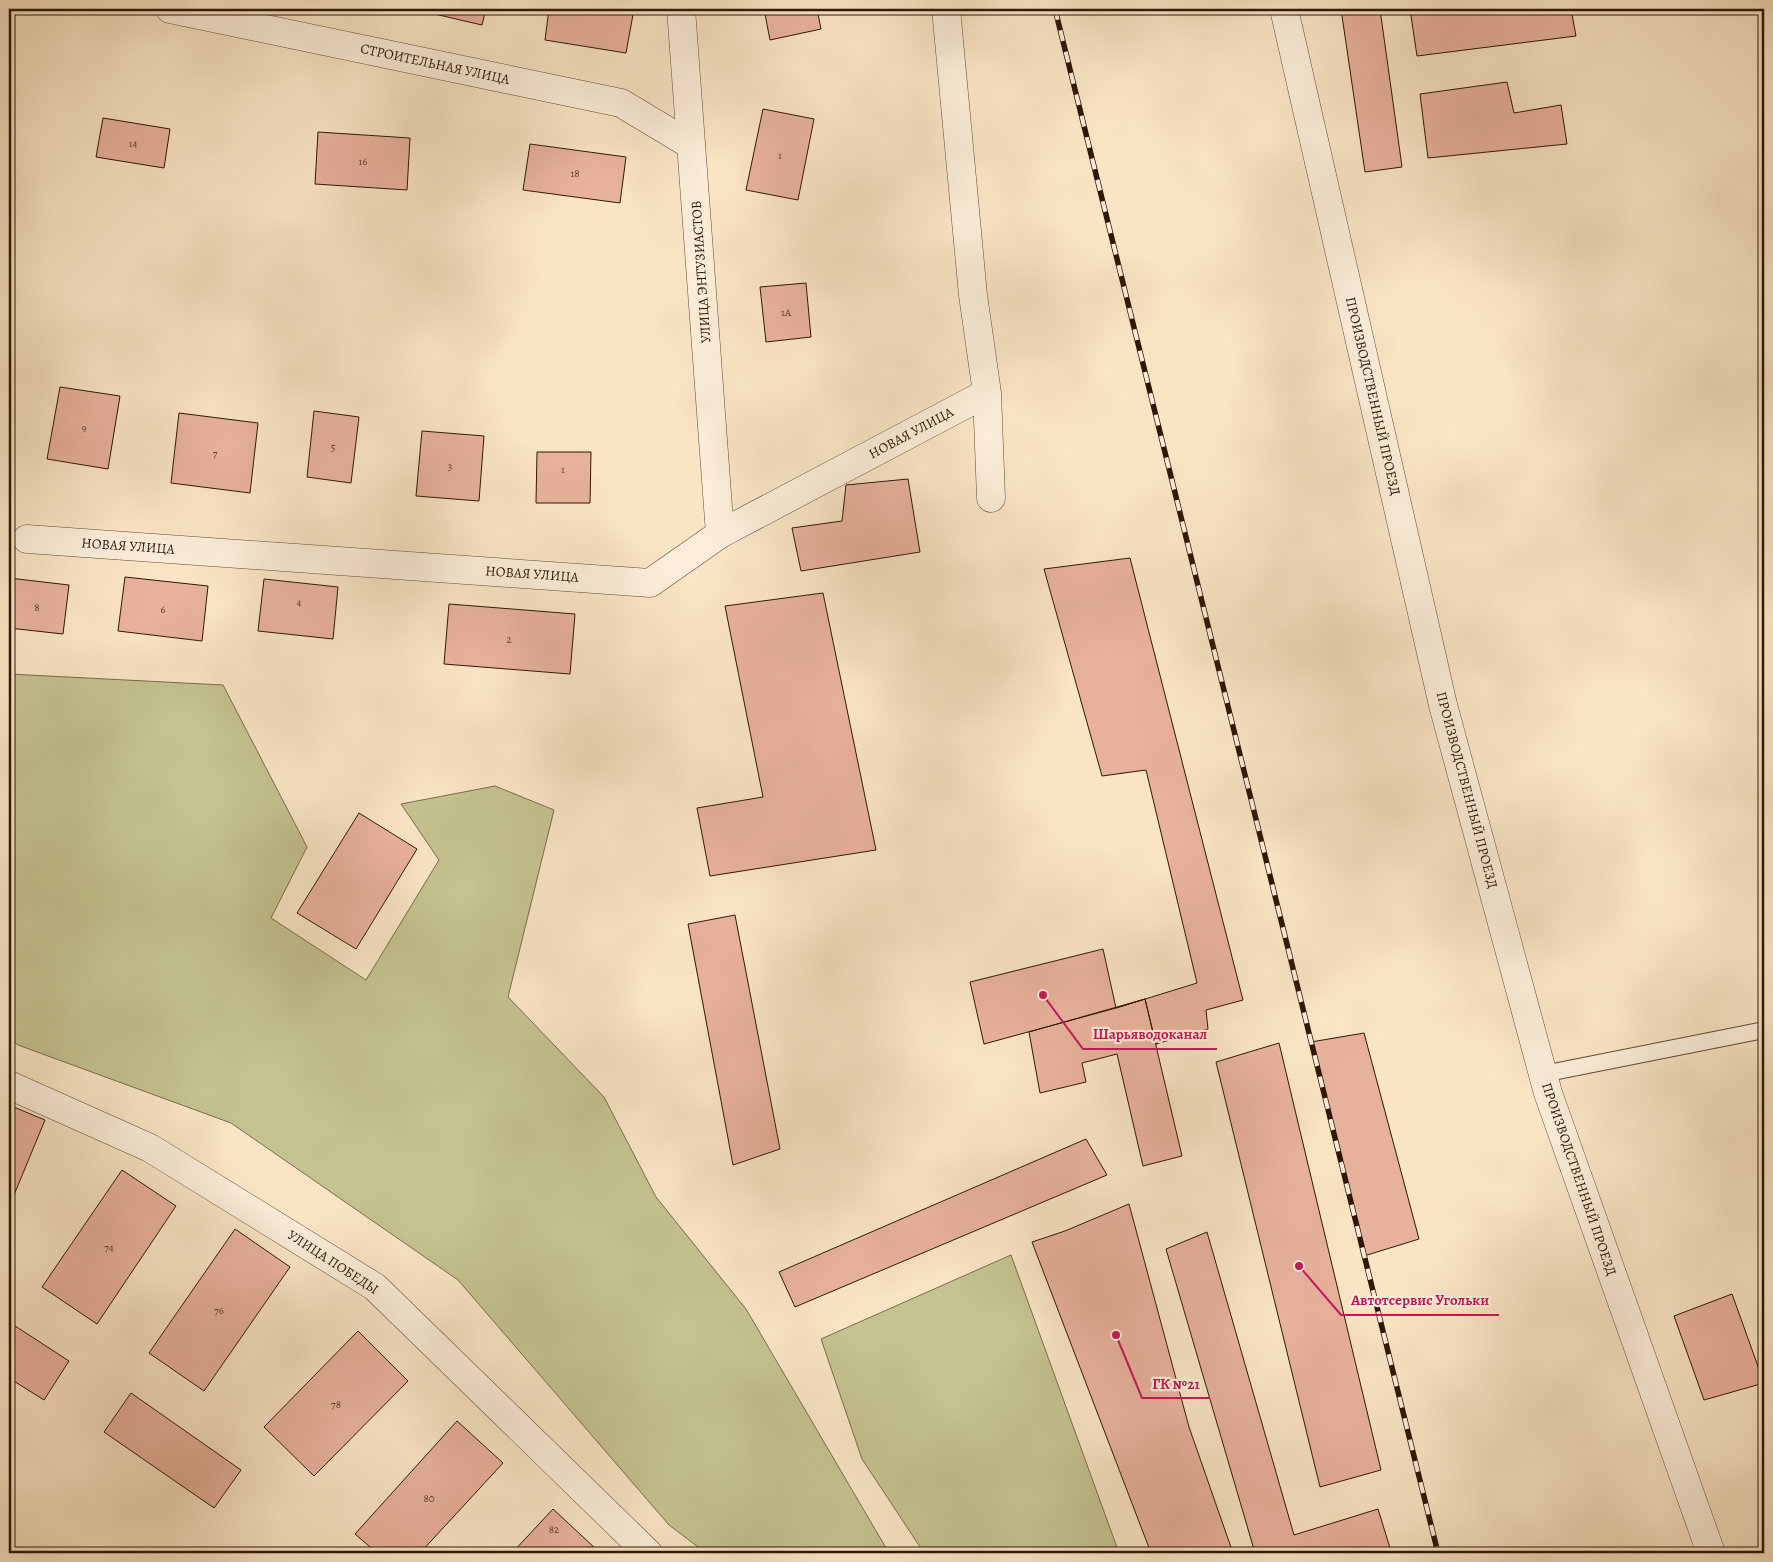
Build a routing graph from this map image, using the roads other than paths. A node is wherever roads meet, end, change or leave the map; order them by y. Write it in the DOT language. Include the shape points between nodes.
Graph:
graph roads {
  1 [pos="170,9"];
  2 [pos="681,9"];
  3 [pos="946,9"];
  4 [pos="1284,9"];
  5 [pos="692,145"];
  6 [pos="987,394"];
  7 [pos="990,498"];
  8 [pos="720,534"];
  9 [pos="27,539"];
  10 [pos="1764,1030"];
  11 [pos="1543,1074"];
  12 [pos="9,1086"];
  13 [pos="648,1553"];
  14 [pos="1711,1553"];
  1 -- 5 [label="street, СТРОИТЕЛЬНАЯ УЛИЦА" via="621,103"];
  2 -- 5 [label="street, УЛИЦА ЭНТУЗИАСТОВ"];
  3 -- 6 [label="street" via="973,296"];
  4 -- 11 [label="street, ПРОИЗВОДСТВЕННЫЙ ПРОЕЗД" via="1443,705"];
  5 -- 8 [label="street, УЛИЦА ЭНТУЗИАСТОВ"];
  6 -- 7 [label="street"];
  6 -- 8 [label="street, НОВАЯ УЛИЦА"];
  8 -- 9 [label="street, НОВАЯ УЛИЦА" via="650,582"];
  10 -- 11 [label="lane"];
  11 -- 14 [label="street, ПРОИЗВОДСТВЕННЫЙ ПРОЕЗД"];
  12 -- 13 [label="street, УЛИЦА ПОБЕДЫ" via="150,1148 375,1287"];
}
